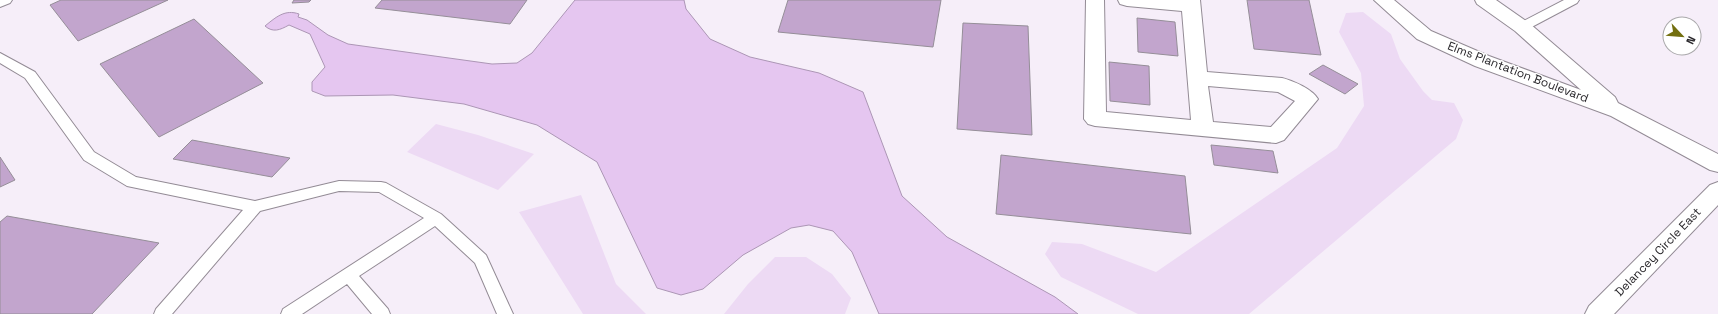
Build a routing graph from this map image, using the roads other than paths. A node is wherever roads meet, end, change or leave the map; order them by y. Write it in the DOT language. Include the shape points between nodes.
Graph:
graph roads {
  1 [pos="6,0"];
  2 [pos="1095,0"];
  3 [pos="1127,0"];
  4 [pos="1383,0"];
  5 [pos="1484,0"];
  6 [pos="1572,0"];
  7 [pos="0,3"];
  8 [pos="1191,3"];
  9 [pos="1522,27"];
  10 [pos="1,59"];
  11 [pos="1197,78"];
  12 [pos="1618,111"];
  13 [pos="1203,129"];
  14 [pos="1718,164"];
  15 [pos="1718,191"];
  16 [pos="254,207"];
  17 [pos="436,218"];
  18 [pos="348,275"];
  19 [pos="162,314"];
  20 [pos="289,314"];
  21 [pos="382,314"];
  22 [pos="505,314"];
  23 [pos="1598,314"];
  1 -- 7 [label="lane"];
  2 -- 13 [label="street" via="1095,120"];
  3 -- 8 [label="street"];
  4 -- 12 [label="street, Elms Plantation Boulevard" via="1424,35 1482,61"];
  5 -- 9 [label="street, Elms Plantation Boulevard"];
  6 -- 9 [label="lane"];
  8 -- 11 [label="street"];
  9 -- 12 [label="street, Elms Plantation Boulevard"];
  10 -- 16 [label="lane" via="30,75 90,156 132,182"];
  11 -- 13 [label="street"];
  11 -- 13 [label="street" via="1282,85 1308,99 1276,135"];
  12 -- 14 [label="street, Elms Plantation Boulevard"];
  15 -- 23 [label="street, Delancey Circle East"];
  16 -- 17 [label="lane" via="339,186 381,187"];
  16 -- 19 [label="lane"];
  17 -- 18 [label="lane"];
  17 -- 22 [label="lane" via="481,259"];
  18 -- 20 [label="lane"];
  18 -- 21 [label="lane"];
}
